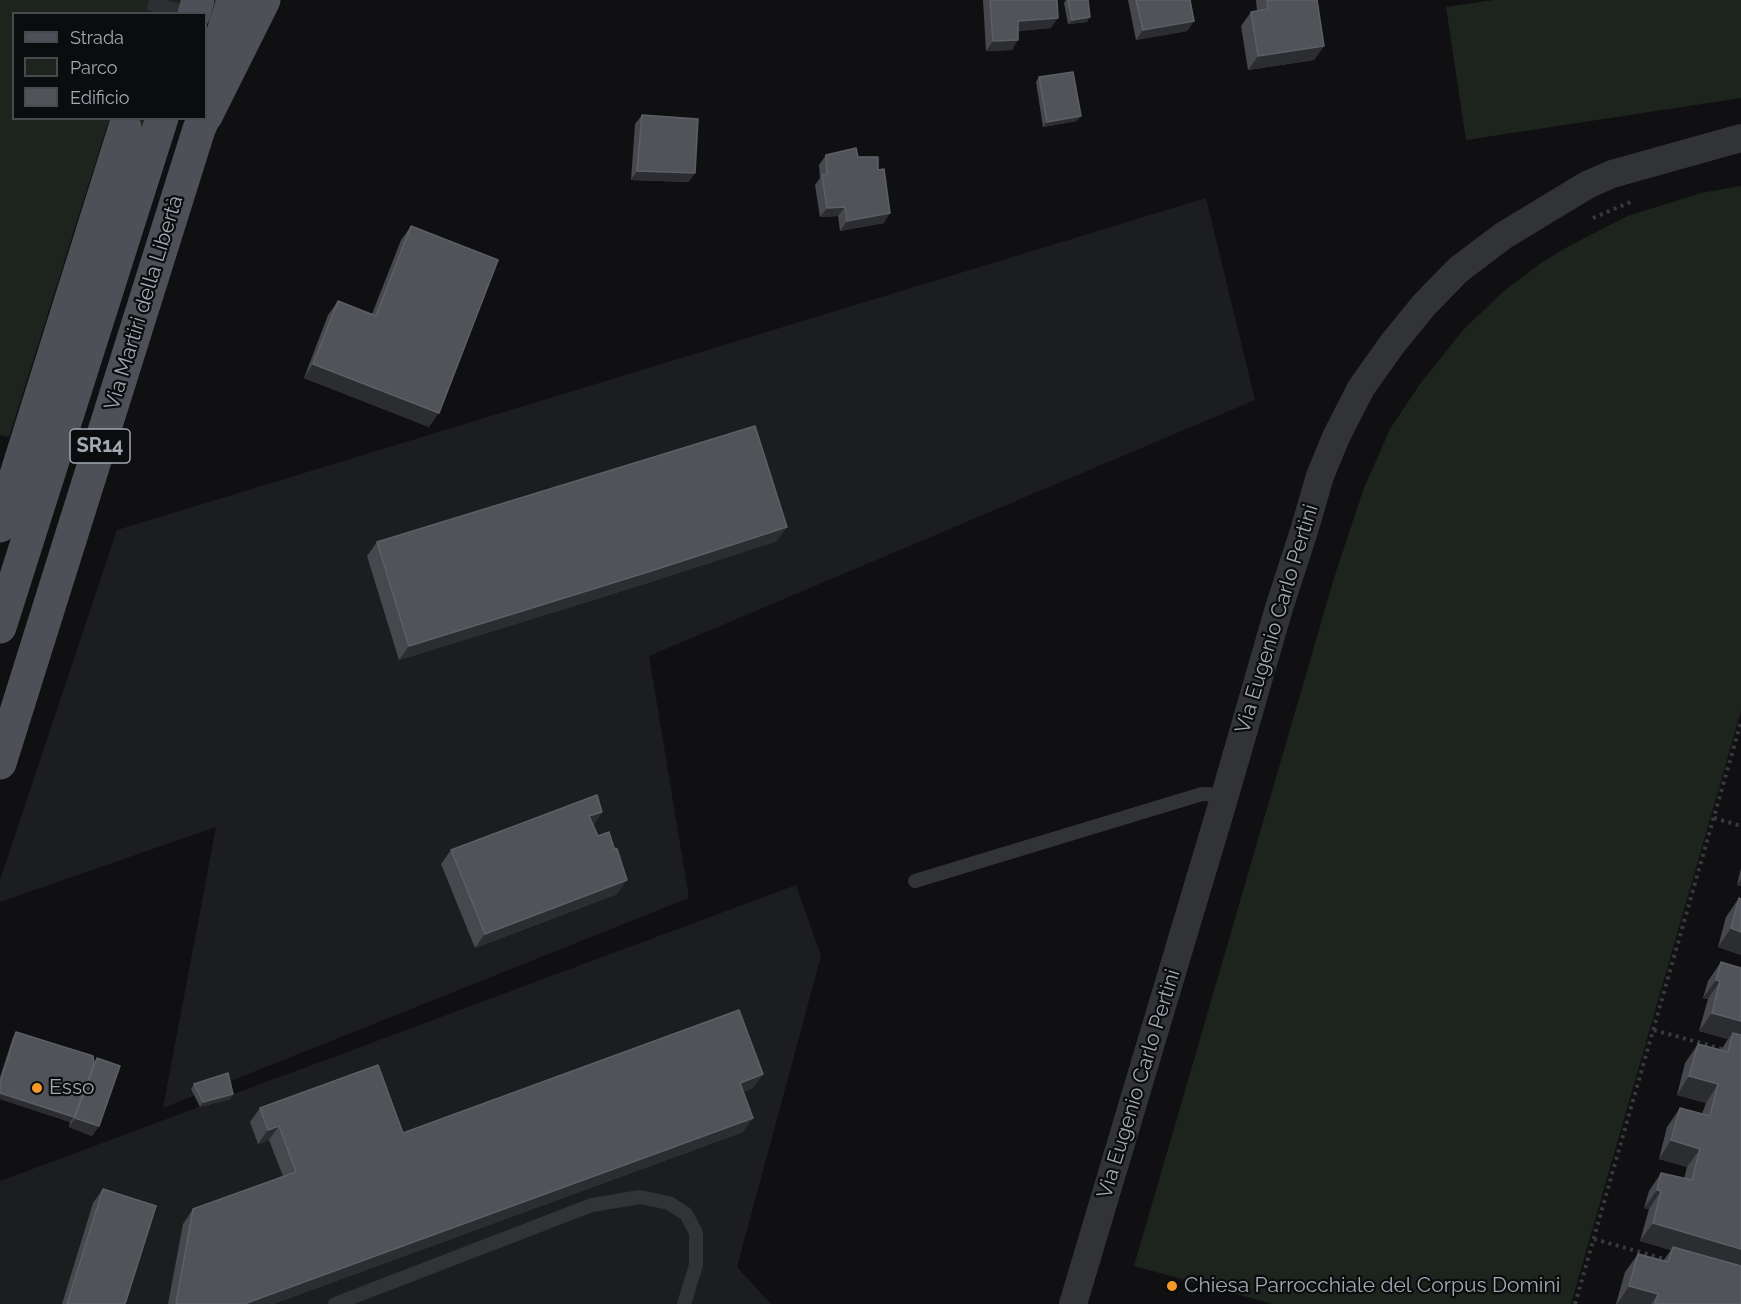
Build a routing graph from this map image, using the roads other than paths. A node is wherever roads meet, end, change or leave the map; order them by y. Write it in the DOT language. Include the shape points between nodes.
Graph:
graph roads {
  1 [pos="233,0"];
  2 [pos="264,0"];
  3 [pos="207,84"];
  4 [pos="207,110"];
  5 [pos="161,120"];
  6 [pos="202,120"];
  7 [pos="125,127"];
  8 [pos="1741,138"];
  9 [pos="0,526"];
  10 [pos="0,627"];
  11 [pos="0,763"];
  12 [pos="1225,795"];
  13 [pos="915,881"];
  14 [pos="335,1304"];
  15 [pos="684,1304"];
  16 [pos="1073,1304"];
  1 -- 3 [label="main road"];
  2 -- 4 [label="main road, Via Martiri della Libertà / SR14"];
  5 -- 10 [label="main road, Via Martiri della Libertà / SR14"];
  6 -- 11 [label="main road, Via Martiri della Libertà / SR14"];
  7 -- 9 [label="main road"];
  8 -- 12 [label="street, Via Eugenio Carlo Pertini" via="1612,174 1552,204 1458,270 1393,343 1361,388 1320,476"];
  12 -- 13 [label="lane" via="1202,794"];
  12 -- 16 [label="street, Via Eugenio Carlo Pertini"];
  14 -- 15 [label="lane" via="592,1205 640,1197 669,1203 686,1214 696,1233 696,1265"];
}
